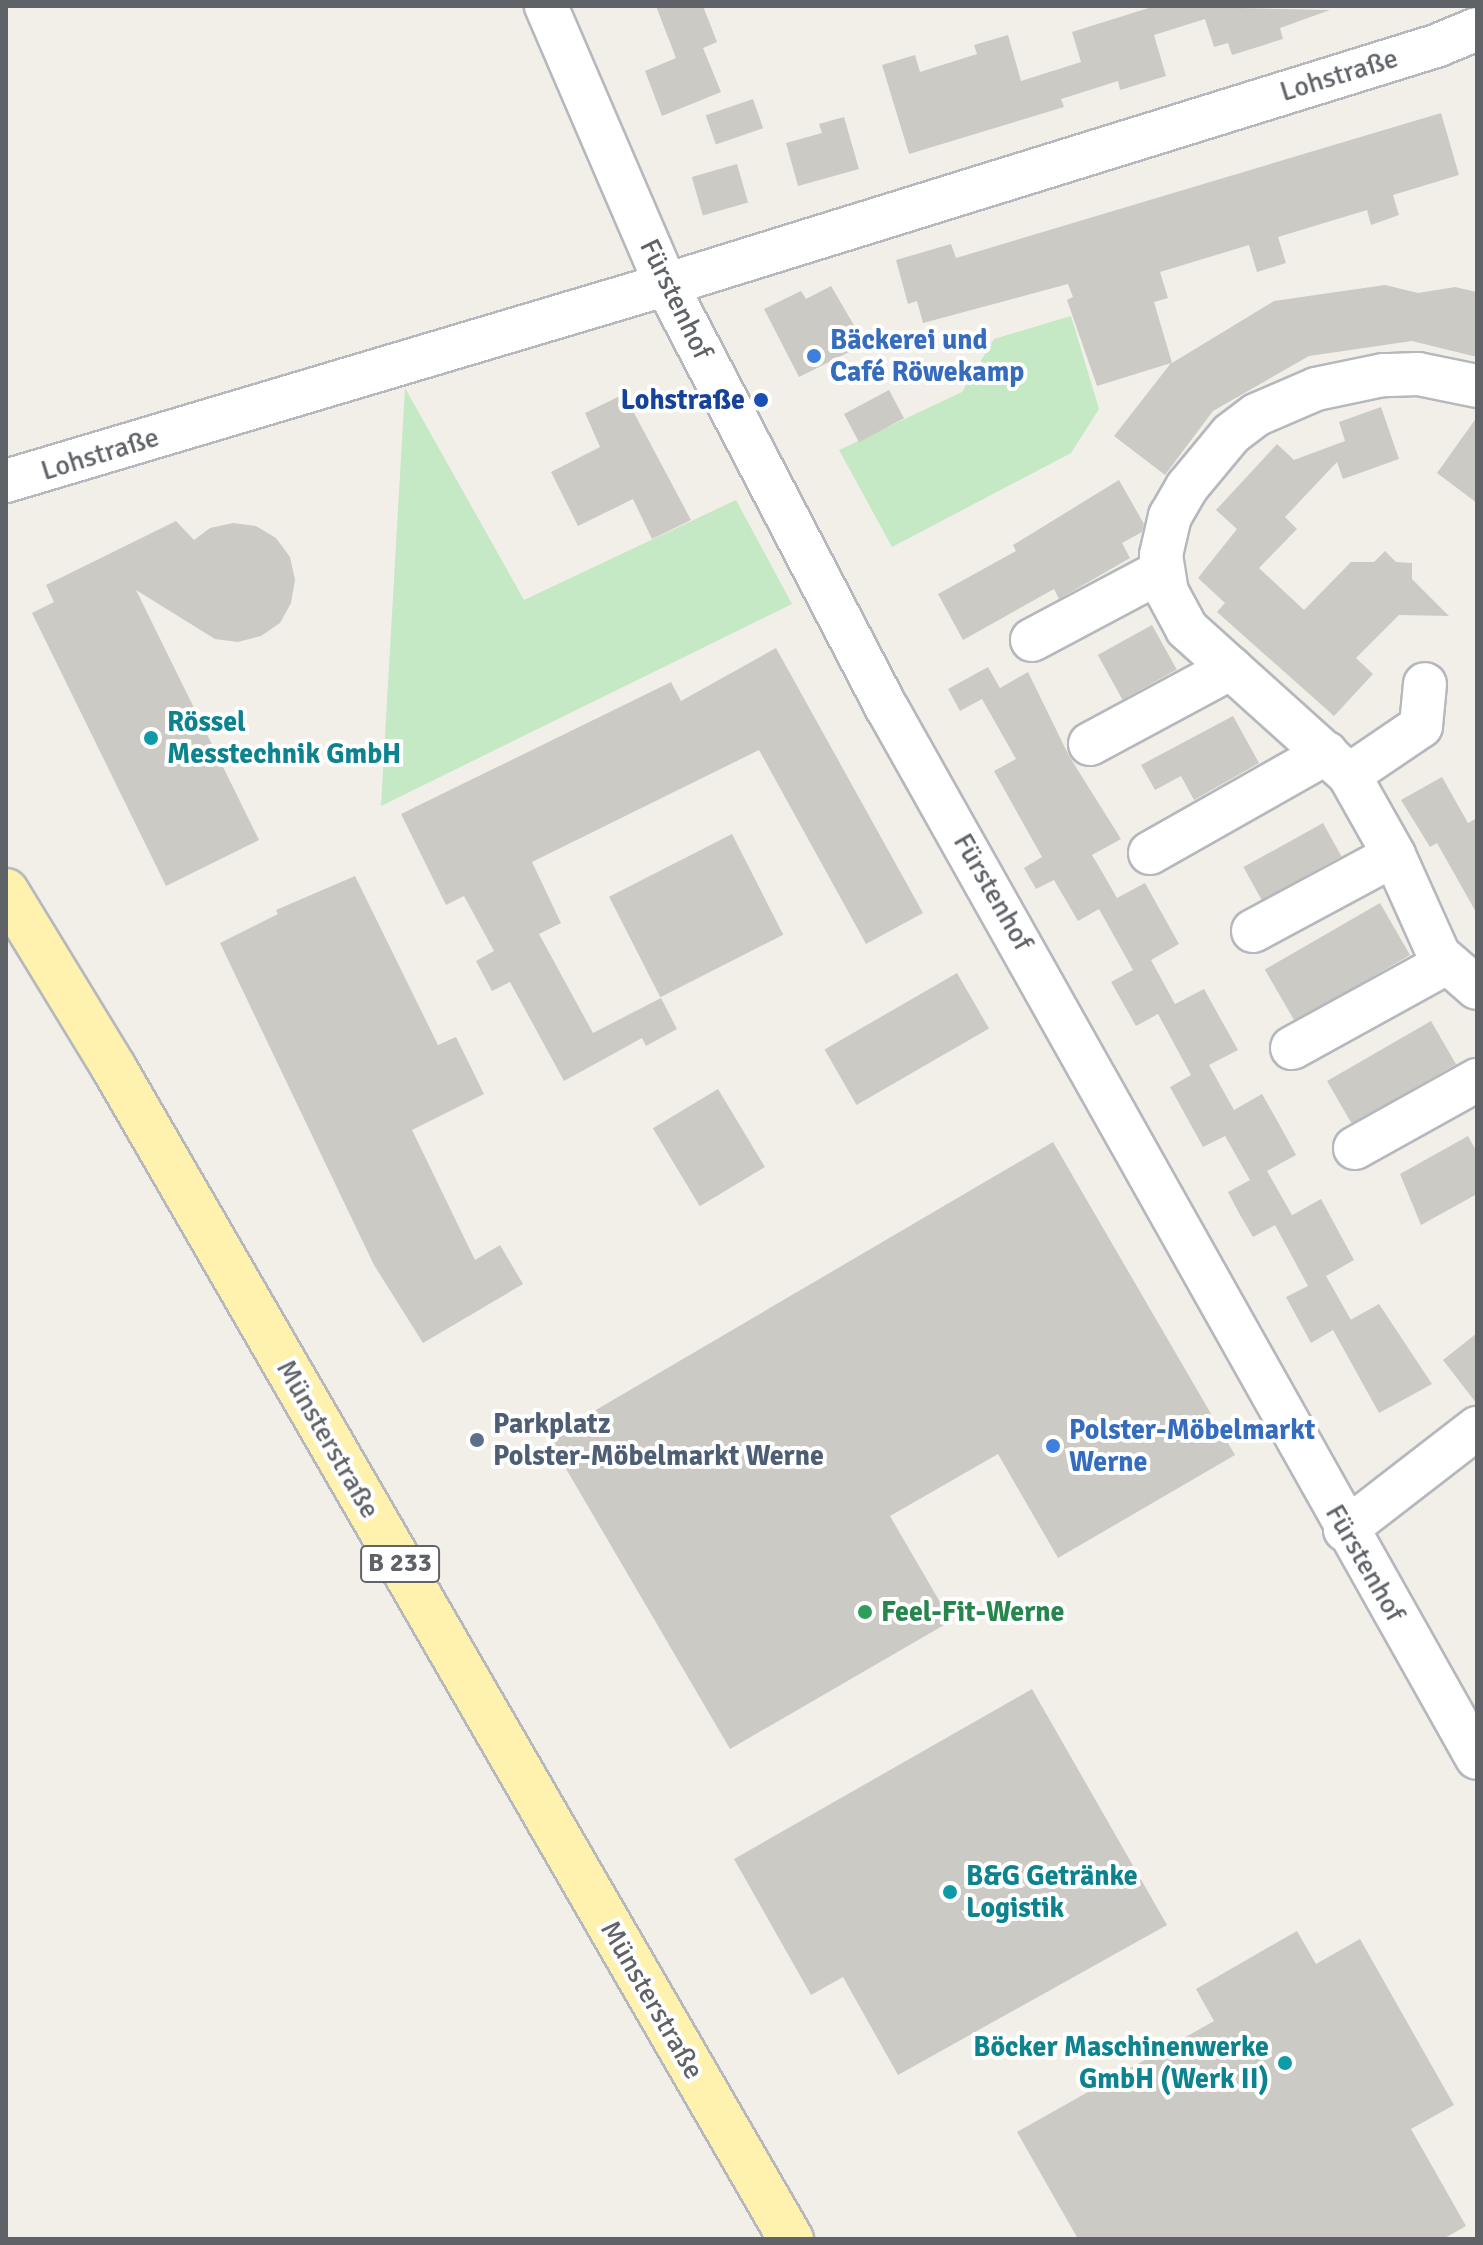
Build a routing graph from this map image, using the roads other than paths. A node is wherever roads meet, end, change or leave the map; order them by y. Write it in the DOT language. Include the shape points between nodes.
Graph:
graph roads {
  1 [pos="546,6"];
  2 [pos="1477,29"];
  3 [pos="666,284"];
  4 [pos="1477,386"];
  5 [pos="6,481"];
  6 [pos="1162,571"];
  7 [pos="1032,640"];
  8 [pos="1231,668"];
  9 [pos="1425,684"];
  10 [pos="1090,744"];
  11 [pos="1338,764"];
  12 [pos="1150,853"];
  13 [pos="1394,855"];
  14 [pos="6,891"];
  15 [pos="1253,931"];
  16 [pos="1461,976"];
  17 [pos="1292,1048"];
  18 [pos="1477,1080"];
  19 [pos="1355,1148"];
  20 [pos="1477,1428"];
  21 [pos="1345,1530"];
  22 [pos="1477,1758"];
  23 [pos="791,2239"];
  1 -- 3 [label="street, Fürstenhof"];
  2 -- 3 [label="street, Lohstraße"];
  3 -- 5 [label="street, Lohstraße"];
  3 -- 21 [label="street, Fürstenhof" via="887,708 1087,1058"];
  4 -- 6 [label="street" via="1418,374 1383,375 1316,389 1256,415 1231,434 1187,487 1170,516"];
  6 -- 7 [label="street"];
  6 -- 8 [label="street" via="1187,629"];
  8 -- 10 [label="street"];
  8 -- 11 [label="street"];
  9 -- 11 [label="street" via="1421,726"];
  11 -- 12 [label="street"];
  11 -- 13 [label="street"];
  13 -- 15 [label="street"];
  13 -- 16 [label="street"];
  14 -- 23 [label="main road, Münsterstraße / B 233" via="114,1068"];
  16 -- 17 [label="street"];
  18 -- 19 [label="street"];
  20 -- 21 [label="street"];
  21 -- 22 [label="street, Fürstenhof"];
}
